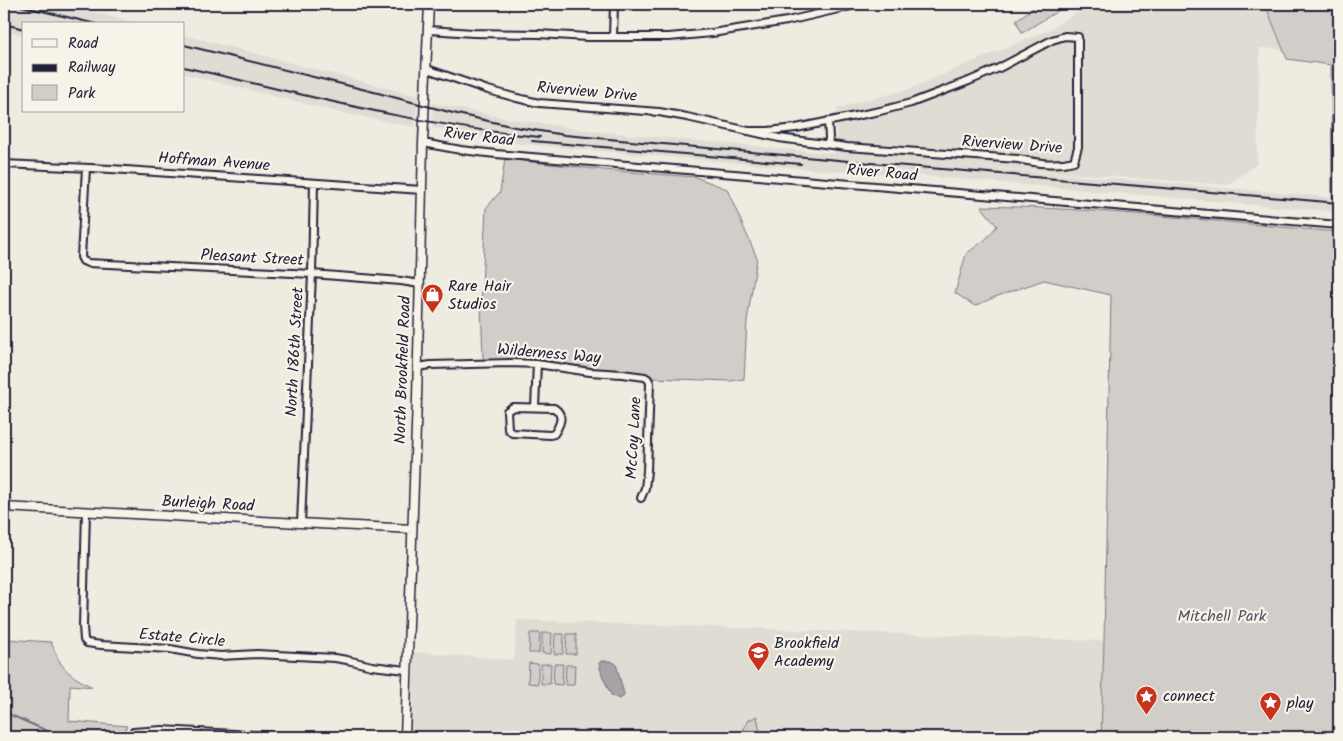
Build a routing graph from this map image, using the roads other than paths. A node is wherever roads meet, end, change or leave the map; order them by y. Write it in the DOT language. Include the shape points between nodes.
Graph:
graph roads {
  1 [pos="430,4"];
  2 [pos="614,4"];
  3 [pos="860,4"];
  4 [pos="429,30"];
  5 [pos="613,37"];
  6 [pos="427,69"];
  7 [pos="828,122"];
  8 [pos="747,131"];
  9 [pos="423,143"];
  10 [pos="828,144"];
  11 [pos="4,164"];
  12 [pos="86,168"];
  13 [pos="314,183"];
  14 [pos="422,190"];
  15 [pos="1339,226"];
  16 [pos="312,274"];
  17 [pos="420,284"];
  18 [pos="537,364"];
  19 [pos="417,367"];
  20 [pos="648,379"];
  21 [pos="535,407"];
  22 [pos="641,498"];
  23 [pos="4,507"];
  24 [pos="86,511"];
  25 [pos="301,523"];
  26 [pos="412,529"];
  27 [pos="406,670"];
  28 [pos="133,732"];
  29 [pos="290,737"];
  30 [pos="405,737"];
  1 -- 4 [label="street, North Brookfield Road"];
  2 -- 5 [label="street"];
  3 -- 5 [label="street" via="787,21 712,33"];
  4 -- 5 [label="street"];
  4 -- 6 [label="street, North Brookfield Road"];
  6 -- 8 [label="street, Riverview Drive" via="530,101 659,112"];
  6 -- 9 [label="street, North Brookfield Road"];
  7 -- 8 [label="street, Riverview Drive" via="776,131"];
  7 -- 10 [label="street"];
  7 -- 10 [label="street, Riverview Drive" via="911,102 999,68 1052,40 1078,36 1078,148 1074,161 1039,163"];
  8 -- 10 [label="street, Riverview Drive"];
  9 -- 14 [label="street, North Brookfield Road"];
  9 -- 15 [label="street, River Road" via="496,154"];
  11 -- 12 [label="street, Hoffman Avenue"];
  12 -- 13 [label="street, Hoffman Avenue"];
  12 -- 16 [label="street, Pleasant Street" via="83,261"];
  13 -- 14 [label="street, Hoffman Avenue"];
  13 -- 16 [label="street, North 186th Street"];
  14 -- 17 [label="street, North Brookfield Road"];
  16 -- 17 [label="street, Pleasant Street"];
  16 -- 25 [label="street, North 186th Street"];
  17 -- 19 [label="street, North Brookfield Road"];
  18 -- 19 [label="street, Wilderness Way"];
  18 -- 20 [label="street, Wilderness Way" via="640,375"];
  18 -- 21 [label="street"];
  19 -- 26 [label="street, North Brookfield Road"];
  20 -- 22 [label="street, McCoy Lane" via="647,471"];
  21 -- 21 [label="street" via="559,411 561,421 554,434 520,434 508,429 507,411 513,407"];
  23 -- 24 [label="street, Burleigh Road"];
  24 -- 25 [label="street, Burleigh Road"];
  24 -- 27 [label="street, Estate Circle" via="83,626 87,643 221,656 257,654 335,658"];
  25 -- 26 [label="street, Burleigh Road"];
  26 -- 27 [label="street, North Brookfield Road"];
  27 -- 30 [label="street, North Brookfield Road"];
  28 -- 29 [label="street" via="162,730"];
}
